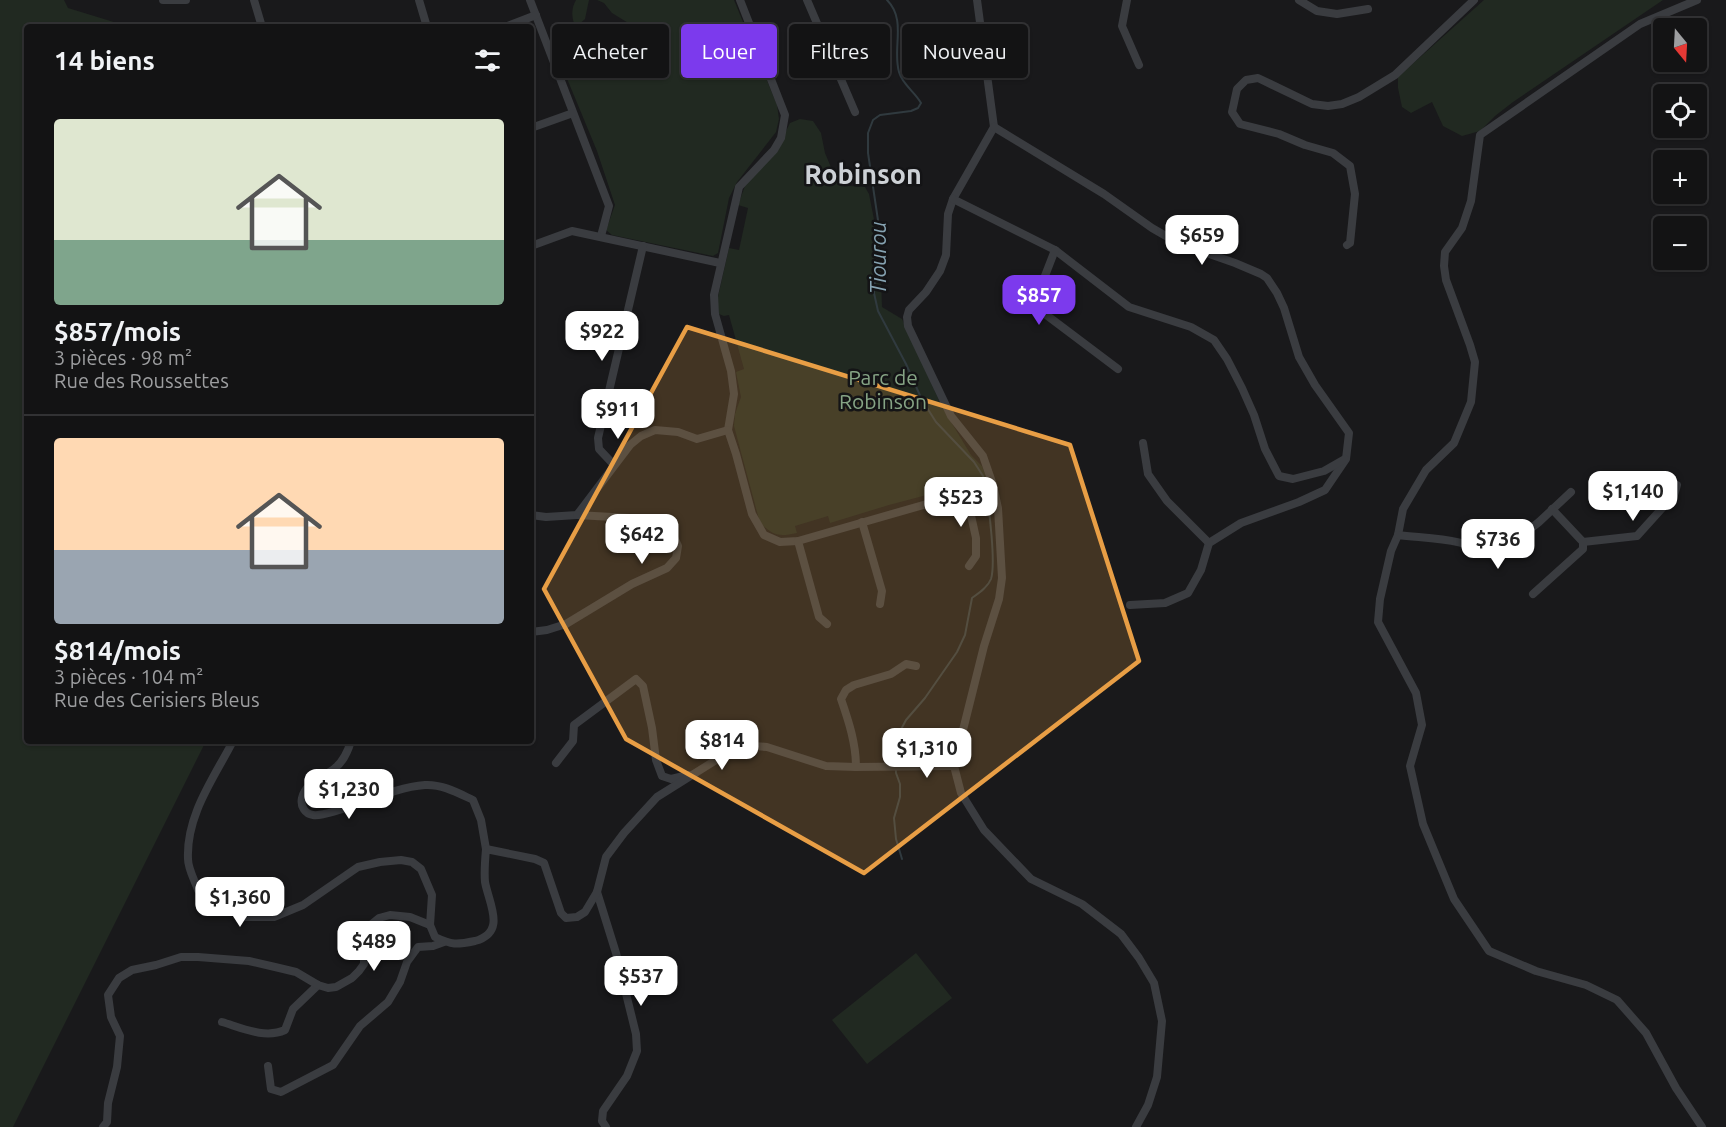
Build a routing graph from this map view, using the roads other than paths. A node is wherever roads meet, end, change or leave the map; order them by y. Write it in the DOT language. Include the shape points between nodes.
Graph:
graph roads {
  1 [pos="164,0"];
  2 [pos="186,0"];
  3 [pos="254,0"];
  4 [pos="419,0"];
  5 [pos="530,0"];
  6 [pos="740,0"];
  7 [pos="807,0"];
  8 [pos="977,0"];
  9 [pos="1127,0"];
  10 [pos="1299,0"];
  11 [pos="1474,0"];
  12 [pos="1697,0"];
  13 [pos="1368,9"];
  14 [pos="536,15"];
  15 [pos="261,24"];
  16 [pos="426,24"];
  17 [pos="513,24"];
  18 [pos="1139,65"];
  19 [pos="855,112"];
  20 [pos="573,113"];
  21 [pos="534,127"];
  22 [pos="994,128"];
  23 [pos="953,199"];
  24 [pos="601,236"];
  25 [pos="534,245"];
  26 [pos="1347,245"];
  27 [pos="643,246"];
  28 [pos="1055,250"];
  29 [pos="720,263"];
  30 [pos="1118,369"];
  31 [pos="728,430"];
  32 [pos="1143,443"];
  33 [pos="1346,459"];
  34 [pos="615,465"];
  35 [pos="1677,485"];
  36 [pos="988,487"];
  37 [pos="1571,492"];
  38 [pos="966,493"];
  39 [pos="1552,509"];
  40 [pos="534,515"];
  41 [pos="577,515"];
  42 [pos="862,522"];
  43 [pos="1398,535"];
  44 [pos="798,541"];
  45 [pos="1583,542"];
  46 [pos="1209,543"];
  47 [pos="969,566"];
  48 [pos="1533,594"];
  49 [pos="880,604"];
  50 [pos="1130,605"];
  51 [pos="827,624"];
  52 [pos="534,632"];
  53 [pos="916,666"];
  54 [pos="231,744"];
  55 [pos="350,744"];
  56 [pos="556,763"];
  57 [pos="954,766"];
  58 [pos="856,767"];
  59 [pos="695,774"];
  60 [pos="486,849"];
  61 [pos="597,892"];
  62 [pos="430,925"];
  63 [pos="444,942"];
  64 [pos="318,985"];
  65 [pos="222,1022"];
  66 [pos="268,1066"];
  67 [pos="103,1127"];
  68 [pos="606,1127"];
  69 [pos="1136,1127"];
  70 [pos="1702,1127"];
  1 -- 2 [label="street"];
  3 -- 15 [label="street"];
  4 -- 16 [label="street"];
  5 -- 14 [label="street"];
  6 -- 29 [label="street" via="785,115 782,138 739,187"];
  7 -- 19 [label="street"];
  8 -- 22 [label="street"];
  9 -- 18 [label="street" via="1122,26"];
  10 -- 13 [label="street" via="1317,11 1337,14"];
  11 -- 26 [label="street" via="1395,75 1342,104 1312,104 1258,78 1246,80 1237,89 1232,112 1240,124 1333,153 1350,166 1355,194"];
  12 -- 43 [label="street" via="1640,24 1480,135 1471,201 1462,228 1445,252 1444,266 1475,362 1471,402 1454,443 1426,471 1403,509"];
  14 -- 17 [label="street"];
  14 -- 20 [label="street"];
  20 -- 21 [label="street"];
  20 -- 24 [label="street" via="609,206"];
  22 -- 23 [label="street"];
  22 -- 33 [label="street" via="1178,243 1267,278 1284,308 1299,357 1349,433"];
  23 -- 28 [label="street"];
  23 -- 36 [label="street" via="948,214 946,255 927,292 909,310 908,326 951,416 983,456"];
  24 -- 25 [label="street" via="572,231"];
  24 -- 27 [label="street"];
  27 -- 29 [label="street"];
  27 -- 34 [label="street" via="598,438 598,449"];
  28 -- 30 [label="street" via="1036,299 1038,307"];
  28 -- 33 [label="street" via="1129,307 1191,327 1214,340 1242,388 1279,476 1293,479 1324,471"];
  29 -- 31 [label="street" via="714,295 716,314 734,394"];
  31 -- 34 [label="street" via="697,439 654,430 630,445"];
  31 -- 44 [label="street" via="752,514 764,535 780,542"];
  32 -- 46 [label="street" via="1148,474 1167,501"];
  33 -- 46 [label="street" via="1325,490 1241,523"];
  34 -- 41 [label="street"];
  35 -- 45 [label="street" via="1674,495 1637,536"];
  36 -- 38 [label="street"];
  36 -- 57 [label="street" via="998,508 1002,573 999,599"];
  37 -- 39 [label="street"];
  38 -- 42 [label="street"];
  38 -- 47 [label="street" via="976,538 976,556"];
  39 -- 43 [label="street" via="1495,557 1454,541"];
  39 -- 45 [label="street"];
  40 -- 41 [label="street"];
  41 -- 52 [label="street" via="630,518 664,526 678,546 676,558 667,568 566,624"];
  42 -- 44 [label="street"];
  42 -- 49 [label="street" via="882,591"];
  43 -- 70 [label="street" via="1391,551 1378,622 1416,693 1422,725 1410,766 1423,824 1454,899 1489,951 1617,1000 1646,1033"];
  44 -- 51 [label="street" via="819,617"];
  45 -- 48 [label="street" via="1583,549"];
  46 -- 50 [label="street" via="1201,570 1188,593 1165,603"];
  53 -- 58 [label="street" via="906,664 891,674 846,690 841,699 852,734"];
  54 -- 62 [label="street" via="198,806 192,828 187,861 198,890 246,917 274,917 303,905 358,867 401,860 421,869 432,895"];
  55 -- 60 [label="street" via="337,767 305,790 301,800 308,814 316,816 425,785 449,789 473,800"];
  56 -- 59 [label="street" via="573,741 574,725 636,679 644,686 662,776 671,779"];
  57 -- 58 [label="street"];
  57 -- 69 [label="street" via="961,793 984,830 1031,879 1082,904 1121,934 1154,983 1162,1022 1157,1077"];
  58 -- 59 [label="street" via="826,766 767,747 740,745"];
  59 -- 61 [label="street" via="657,797 624,833 606,857"];
  60 -- 61 [label="street" via="543,863 557,906 566,918 585,912"];
  60 -- 63 [label="street" via="486,882 494,921 491,932 482,939 456,945"];
  61 -- 68 [label="street" via="636,1034 637,1051 627,1076 603,1111"];
  62 -- 63 [label="street" via="435,937"];
  62 -- 64 [label="street" via="410,917 379,918 368,927 364,964 359,971 336,987"];
  63 -- 66 [label="street" via="418,947 388,1002 360,1026 333,1065 281,1092 271,1089"];
  64 -- 65 [label="street" via="293,1009 285,1030 279,1033 267,1034"];
  64 -- 67 [label="street" via="296,972 275,967 198,957 181,957 132,970 119,978 108,995 111,1017 120,1036 107,1122"];
}
